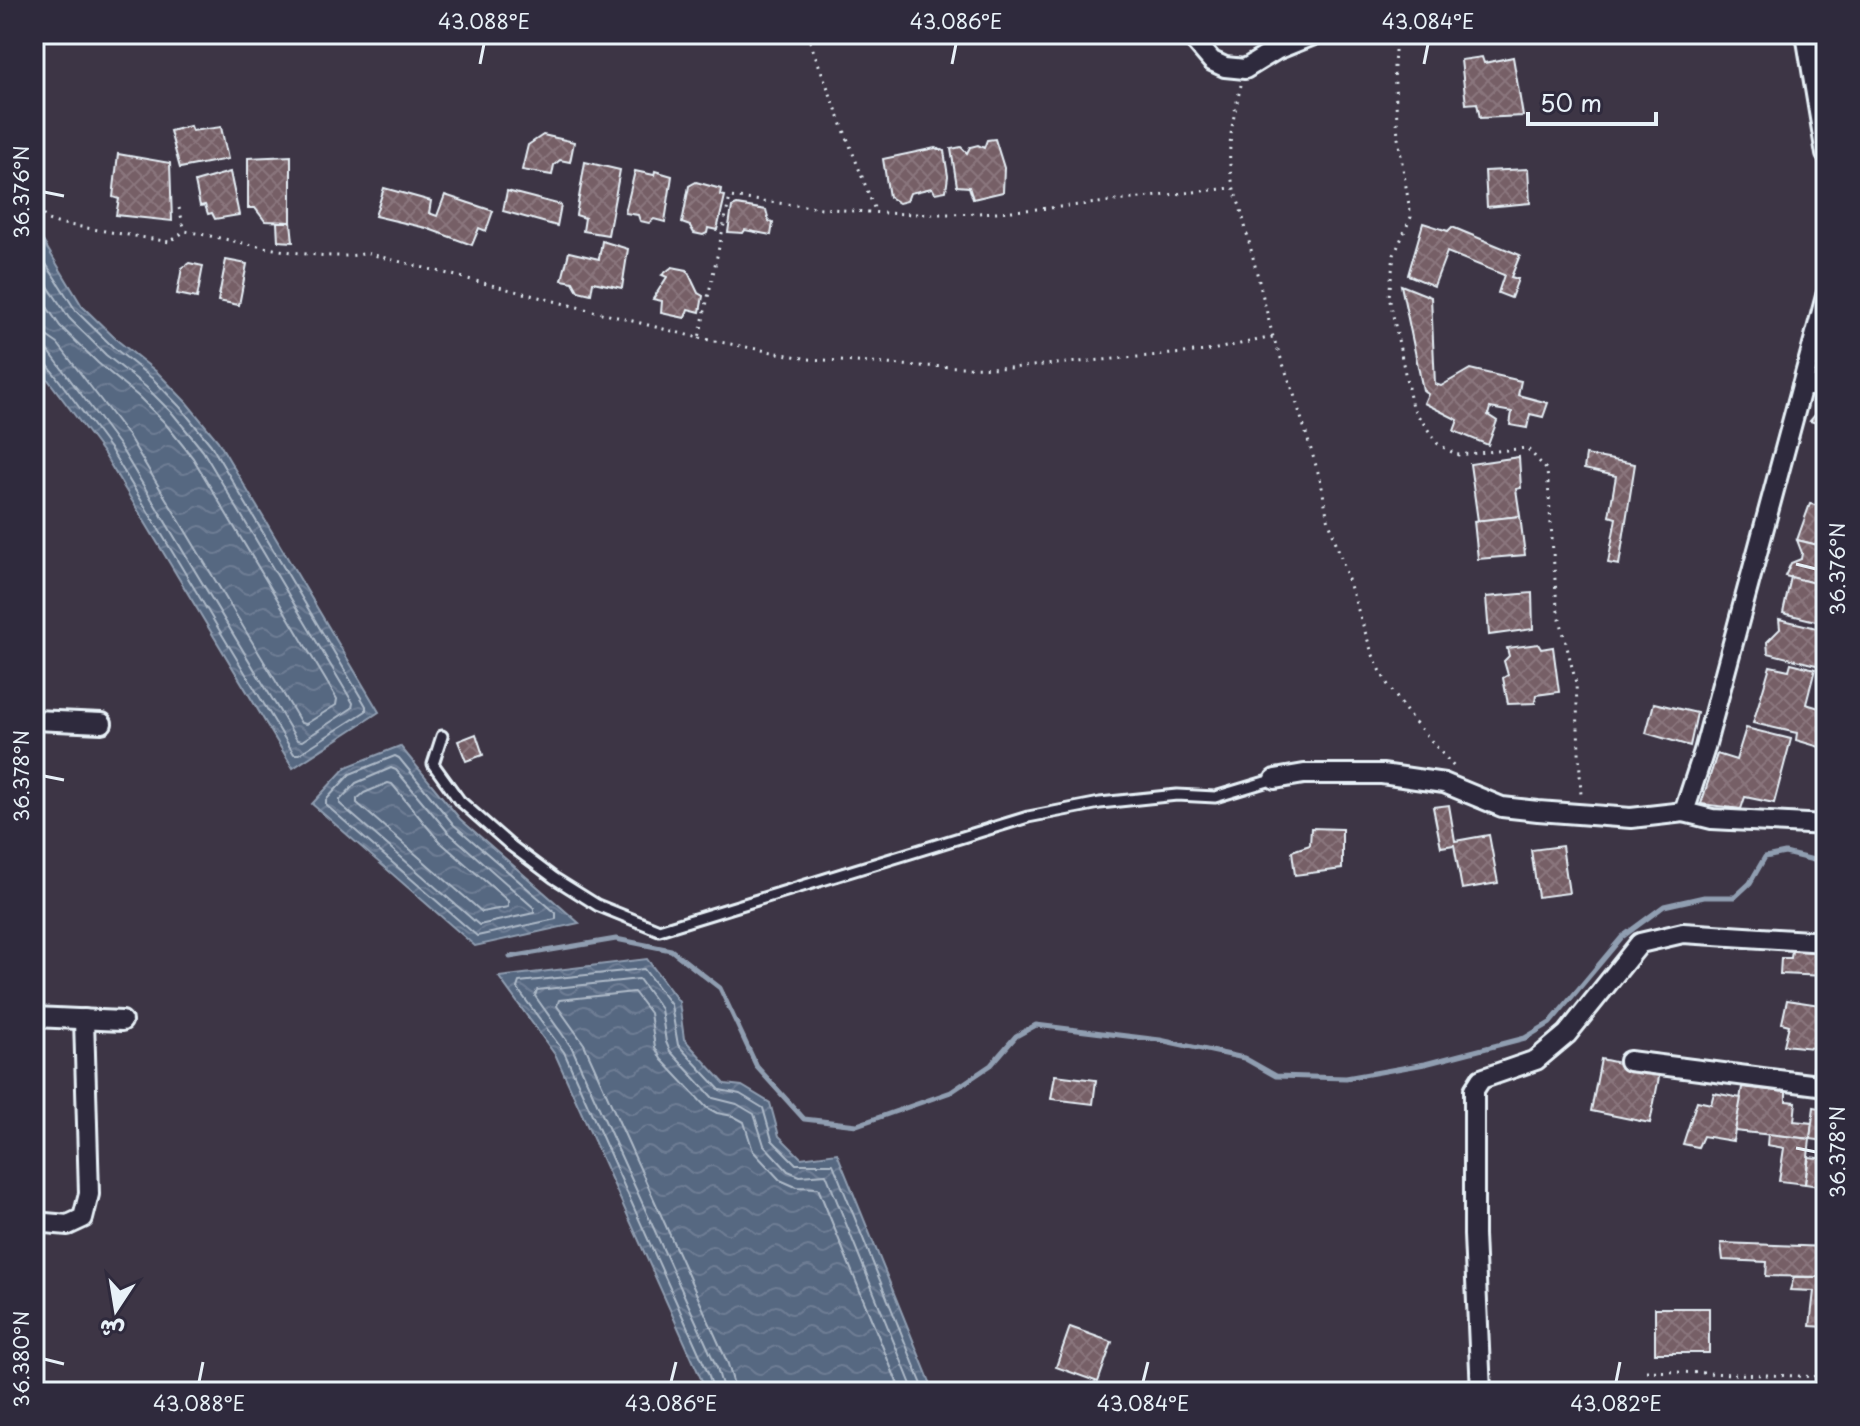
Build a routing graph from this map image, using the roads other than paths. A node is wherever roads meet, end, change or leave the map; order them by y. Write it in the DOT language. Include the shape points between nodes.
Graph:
graph roads {
  1 [pos="1189,34"];
  2 [pos="1316,34"];
  3 [pos="1806,34"];
  4 [pos="1826,154"];
  5 [pos="1826,296"];
  6 [pos="1802,386"];
  7 [pos="1826,386"];
  8 [pos="34,720"];
  9 [pos="102,723"];
  10 [pos="34,729"];
  11 [pos="442,736"];
  12 [pos="1275,779"];
  13 [pos="1684,812"];
  14 [pos="1826,825"];
  15 [pos="1826,942"];
  16 [pos="34,1017"];
  17 [pos="84,1019"];
  18 [pos="122,1021"];
  19 [pos="1629,1061"];
  20 [pos="1826,1086"];
  21 [pos="34,1222"];
  22 [pos="1481,1392"];
  1 -- 2 [label="street" via="1212,61 1245,69"];
  3 -- 4 [label="street"];
  5 -- 6 [label="street"];
  6 -- 7 [label="street"];
  6 -- 13 [label="street"];
  8 -- 9 [label="street"];
  8 -- 10 [label="street"];
  11 -- 12 [label="lane" via="433,764 459,800 554,878 597,905 659,930 1028,817 1161,796 1215,797"];
  12 -- 13 [label="street" via="1382,774 1444,783 1502,807 1631,818"];
  13 -- 14 [label="street" via="1712,819"];
  15 -- 22 [label="street" via="1683,933 1640,943 1567,1034 1536,1060 1481,1079 1474,1090 1474,1235"];
  16 -- 17 [label="street"];
  17 -- 18 [label="street"];
  17 -- 21 [label="street" via="89,1194 83,1218 68,1225"];
  19 -- 20 [label="street"];
}
